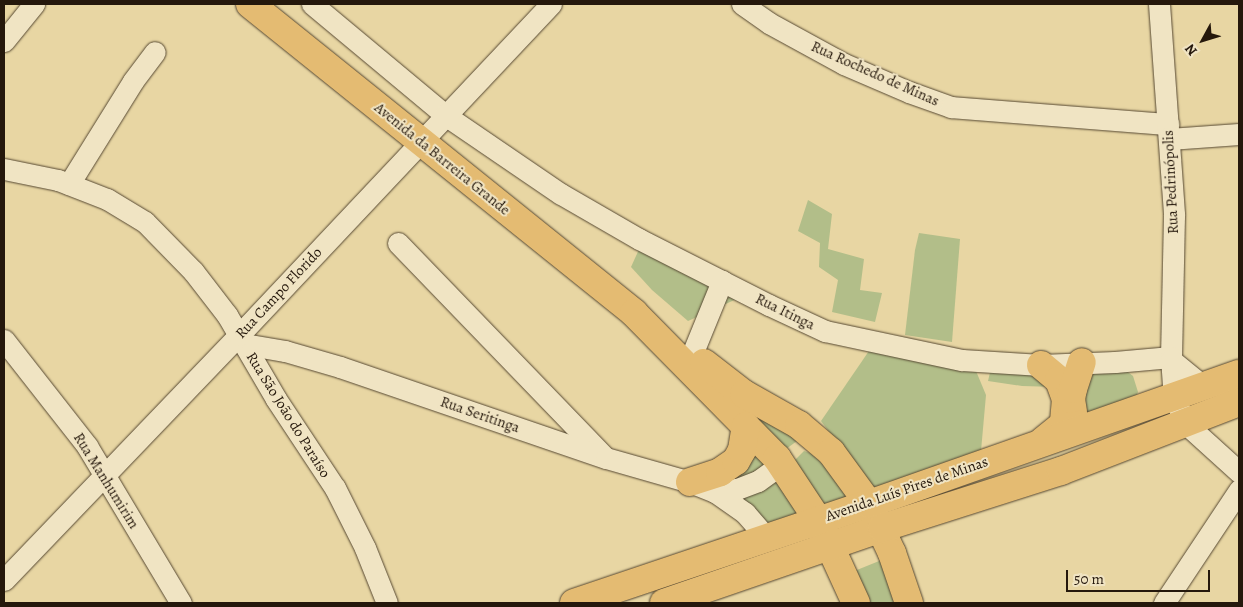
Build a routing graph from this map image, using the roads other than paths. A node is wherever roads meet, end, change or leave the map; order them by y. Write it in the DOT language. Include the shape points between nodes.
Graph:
graph roads {
  1 [pos="34,4"];
  2 [pos="250,4"];
  3 [pos="312,4"];
  4 [pos="551,4"];
  5 [pos="742,4"];
  6 [pos="1159,4"];
  7 [pos="4,41"];
  8 [pos="155,52"];
  9 [pos="445,116"];
  10 [pos="1169,132"];
  11 [pos="1239,134"];
  12 [pos="420,142"];
  13 [pos="4,169"];
  14 [pos="69,184"];
  15 [pos="398,243"];
  16 [pos="722,281"];
  17 [pos="634,313"];
  18 [pos="4,340"];
  19 [pos="242,340"];
  20 [pos="693,352"];
  21 [pos="1171,358"];
  22 [pos="1082,362"];
  23 [pos="1041,365"];
  24 [pos="1239,374"];
  25 [pos="1203,386"];
  26 [pos="1174,396"];
  27 [pos="1239,402"];
  28 [pos="1197,418"];
  29 [pos="746,426"];
  30 [pos="1082,428"];
  31 [pos="1040,443"];
  32 [pos="831,452"];
  33 [pos="606,458"];
  34 [pos="781,464"];
  35 [pos="1232,465"];
  36 [pos="104,475"];
  37 [pos="702,487"];
  38 [pos="1239,490"];
  39 [pos="869,504"];
  40 [pos="818,520"];
  41 [pos="882,528"];
  42 [pos="767,538"];
  43 [pos="831,547"];
  44 [pos="4,580"];
  45 [pos="676,601"];
  46 [pos="181,603"];
  47 [pos="387,603"];
  48 [pos="574,603"];
  49 [pos="856,603"];
  50 [pos="909,603"];
  51 [pos="1164,603"];
  1 -- 7 [label="street"];
  2 -- 12 [label="main road, Avenida da Barreira Grande"];
  3 -- 9 [label="street"];
  4 -- 9 [label="street, Rua Campo Florido"];
  5 -- 10 [label="street, Rua Rochedo de Minas" via="769,23 844,64 951,108"];
  6 -- 10 [label="street, Rua Pedrinópolis"];
  8 -- 14 [label="street" via="133,80"];
  9 -- 12 [label="street, Rua Campo Florido"];
  9 -- 16 [label="street, Rua Itinga" via="561,194 639,239"];
  10 -- 11 [label="street, Rua Rochedo de Minas"];
  10 -- 21 [label="street, Rua Pedrinópolis" via="1174,215"];
  12 -- 17 [label="main road, Avenida da Barreira Grande"];
  12 -- 19 [label="street, Rua Campo Florido"];
  13 -- 14 [label="street, Rua São João do Paraíso"];
  14 -- 19 [label="street, Rua São João do Paraíso" via="107,199 146,222 192,271 227,315"];
  15 -- 33 [label="street"];
  16 -- 20 [label="street"];
  16 -- 23 [label="street, Rua Itinga" via="825,331 962,360"];
  17 -- 20 [label="main road, Avenida da Barreira Grande" via="654,323"];
  17 -- 29 [label="main road, Avenida da Barreira Grande"];
  18 -- 36 [label="street, Rua Manhumirim" via="87,446"];
  19 -- 33 [label="street, Rua Seritinga" via="340,367"];
  19 -- 36 [label="street, Rua Campo Florido"];
  19 -- 47 [label="street, Rua São João do Paraíso" via="334,488 365,548"];
  20 -- 32 [label="main road, Avenida da Barreira Grande" via="744,394 799,425"];
  21 -- 22 [label="street, Rua Itinga"];
  21 -- 25 [label="street"];
  21 -- 26 [label="street, Rua Pedrinópolis"];
  22 -- 23 [label="street, Rua Itinga"];
  22 -- 30 [label="main road" via="1071,400 1072,410"];
  23 -- 31 [label="main road" via="1059,380 1066,399 1064,424"];
  24 -- 25 [label="main road, Avenida Luís Pires de Minas"];
  25 -- 26 [label="main road, Avenida Luís Pires de Minas"];
  26 -- 28 [label="street, Rua Pedrinópolis"];
  26 -- 30 [label="main road, Avenida Luís Pires de Minas"];
  27 -- 28 [label="main road, Avenida Luís Pires de Minas"];
  28 -- 35 [label="street"];
  28 -- 41 [label="main road, Avenida Luís Pires de Minas" via="1061,470"];
  29 -- 34 [label="main road, Avenida da Barreira Grande"];
  29 -- 37 [label="main road" via="742,450 736,460"];
  30 -- 31 [label="main road, Avenida Luís Pires de Minas"];
  31 -- 39 [label="main road, Avenida Luís Pires de Minas"];
  32 -- 34 [label="main road" via="804,445 792,450"];
  32 -- 39 [label="main road, Avenida da Barreira Grande"];
  33 -- 37 [label="street, Rua Seritinga"];
  34 -- 37 [label="street, Rua Seritinga" via="771,474 737,489"];
  34 -- 40 [label="main road, Avenida da Barreira Grande"];
  36 -- 44 [label="street, Rua Campo Florido"];
  36 -- 46 [label="street, Rua Manhumirim"];
  37 -- 42 [label="street, Rua Seritinga" via="745,513"];
  38 -- 51 [label="street"];
  39 -- 40 [label="main road, Avenida Luís Pires de Minas"];
  39 -- 41 [label="main road, Avenida da Barreira Grande"];
  40 -- 42 [label="main road, Avenida Luís Pires de Minas"];
  40 -- 43 [label="main road, Avenida da Barreira Grande"];
  41 -- 43 [label="main road, Avenida Luís Pires de Minas"];
  41 -- 50 [label="main road, Avenida da Barreira Grande"];
  42 -- 48 [label="main road, Avenida Luís Pires de Minas"];
  43 -- 45 [label="main road, Avenida Luís Pires de Minas"];
  43 -- 49 [label="main road, Avenida da Barreira Grande"];
}
